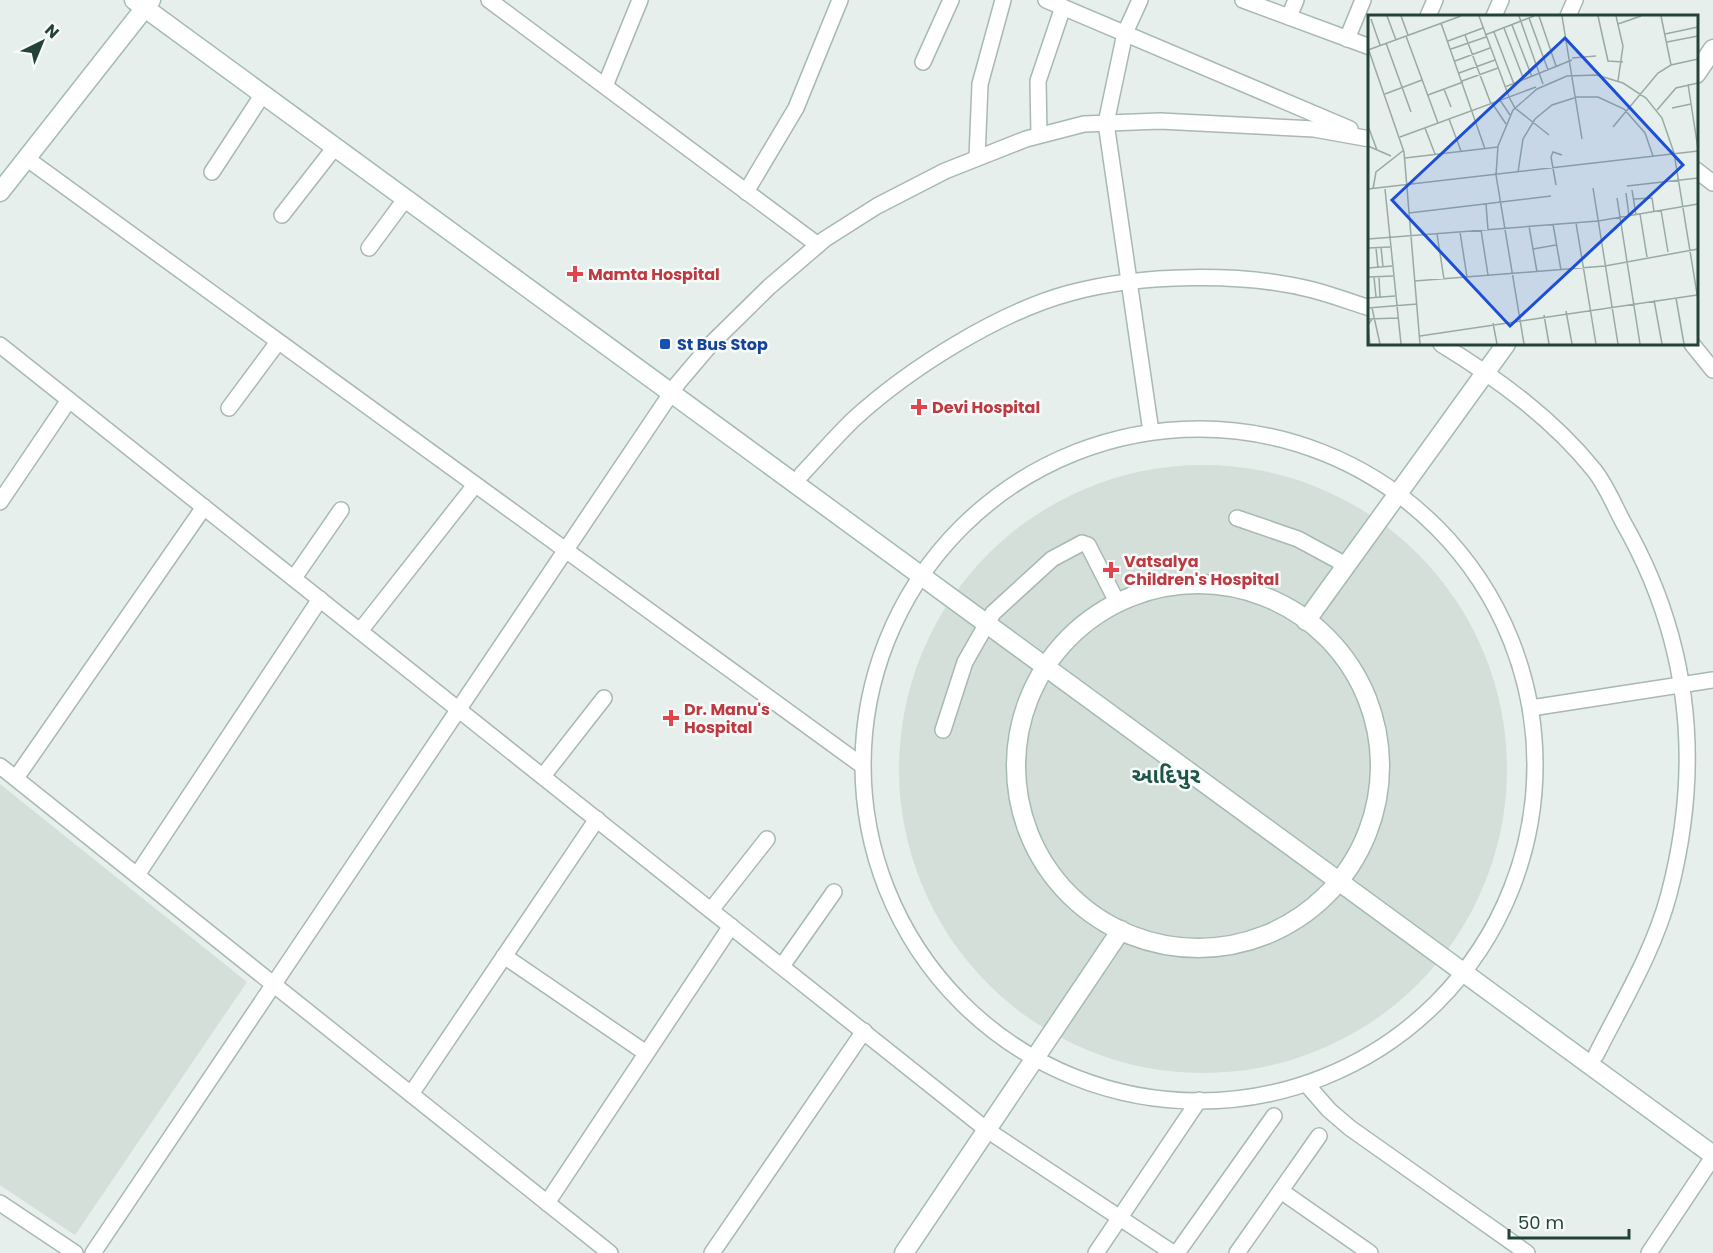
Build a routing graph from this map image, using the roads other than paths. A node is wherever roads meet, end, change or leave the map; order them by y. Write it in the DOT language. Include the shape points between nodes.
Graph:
graph roads {
  1 [pos="489,0"];
  2 [pos="640,0"];
  3 [pos="840,0"];
  4 [pos="951,0"];
  5 [pos="1003,0"];
  6 [pos="1046,0"];
  7 [pos="1140,0"];
  8 [pos="1243,0"];
  9 [pos="1296,0"];
  10 [pos="1363,0"];
  11 [pos="1435,0"];
  12 [pos="1501,0"];
  13 [pos="1575,0"];
  14 [pos="146,2"];
  15 [pos="1063,7"];
  16 [pos="1428,15"];
  17 [pos="1494,15"];
  18 [pos="1568,15"];
  19 [pos="1289,17"];
  20 [pos="1125,33"];
  21 [pos="1347,39"];
  22 [pos="1368,46"];
  23 [pos="1713,49"];
  24 [pos="923,62"];
  25 [pos="1698,71"];
  26 [pos="604,86"];
  27 [pos="263,94"];
  28 [pos="1106,123"];
  29 [pos="1039,135"];
  30 [pos="1368,137"];
  31 [pos="1368,138"];
  32 [pos="335,147"];
  33 [pos="26,158"];
  34 [pos="977,158"];
  35 [pos="212,172"];
  36 [pos="1698,172"];
  37 [pos="1713,183"];
  38 [pos="0,192"];
  39 [pos="746,192"];
  40 [pos="406,198"];
  41 [pos="282,215"];
  42 [pos="818,245"];
  43 [pos="369,248"];
  44 [pos="1129,283"];
  45 [pos="1368,307"];
  46 [pos="278,342"];
  47 [pos="0,345"];
  48 [pos="1443,345"];
  49 [pos="1505,345"];
  50 [pos="1693,345"];
  51 [pos="1713,370"];
  52 [pos="1486,371"];
  53 [pos="675,388"];
  54 [pos="69,400"];
  55 [pos="229,408"];
  56 [pos="1151,432"];
  57 [pos="802,474"];
  58 [pos="475,484"];
  59 [pos="1398,493"];
  60 [pos="0,502"];
  61 [pos="204,507"];
  62 [pos="341,510"];
  63 [pos="1237,518"];
  64 [pos="566,550"];
  65 [pos="1346,565"];
  66 [pos="925,571"];
  67 [pos="294,578"];
  68 [pos="320,599"];
  69 [pos="1118,602"];
  70 [pos="990,618"];
  71 [pos="1306,621"];
  72 [pos="360,631"];
  73 [pos="1048,661"];
  74 [pos="1713,680"];
  75 [pos="1682,685"];
  76 [pos="604,698"];
  77 [pos="1531,708"];
  78 [pos="459,709"];
  79 [pos="943,730"];
  80 [pos="860,764"];
  81 [pos="0,766"];
  82 [pos="543,776"];
  83 [pos="16,778"];
  84 [pos="597,819"];
  85 [pos="766,839"];
  86 [pos="137,875"];
  87 [pos="1343,877"];
  88 [pos="834,892"];
  89 [pos="711,910"];
  90 [pos="731,926"];
  91 [pos="1121,930"];
  92 [pos="504,956"];
  93 [pos="782,966"];
  94 [pos="1467,968"];
  95 [pos="274,985"];
  96 [pos="864,1031"];
  97 [pos="646,1053"];
  98 [pos="1596,1055"];
  99 [pos="1032,1063"];
  100 [pos="1310,1086"];
  101 [pos="411,1094"];
  102 [pos="1199,1100"];
  103 [pos="1274,1116"];
  104 [pos="987,1130"];
  105 [pos="1319,1136"];
  106 [pos="1713,1141"];
  107 [pos="1713,1156"];
  108 [pos="1281,1191"];
  109 [pos="0,1203"];
  110 [pos="547,1203"];
  111 [pos="1120,1218"];
  112 [pos="75,1253"];
  113 [pos="93,1253"];
  114 [pos="610,1253"];
  115 [pos="712,1253"];
  116 [pos="904,1253"];
  117 [pos="1096,1253"];
  118 [pos="1175,1253"];
  119 [pos="1237,1253"];
  120 [pos="1370,1253"];
  121 [pos="1527,1253"];
  122 [pos="1649,1253"];
  1 -- 26 [label="street"];
  2 -- 26 [label="street"];
  3 -- 39 [label="street" via="796,108"];
  4 -- 24 [label="street"];
  5 -- 34 [label="street" via="980,84"];
  6 -- 15 [label="street"];
  7 -- 20 [label="street"];
  8 -- 19 [label="street"];
  9 -- 19 [label="street"];
  10 -- 21 [label="street"];
  11 -- 16 [label="street"];
  12 -- 17 [label="street"];
  13 -- 18 [label="street"];
  14 -- 27 [label="main road"];
  14 -- 33 [label="main road"];
  14 -- 53 [label="main road"];
  15 -- 20 [label="street"];
  15 -- 29 [label="street" via="1038,81"];
  19 -- 21 [label="street"];
  20 -- 28 [label="street"];
  20 -- 30 [label="street"];
  21 -- 22 [label="street"];
  23 -- 25 [label="main road"];
  26 -- 39 [label="street"];
  27 -- 32 [label="main road"];
  27 -- 35 [label="street"];
  28 -- 29 [label="street"];
  28 -- 31 [label="street" via="1160,121 1314,129"];
  28 -- 44 [label="street"];
  29 -- 34 [label="street"];
  32 -- 40 [label="main road"];
  32 -- 41 [label="street"];
  33 -- 38 [label="main road"];
  33 -- 46 [label="street"];
  34 -- 42 [label="street" via="877,206"];
  36 -- 37 [label="street"];
  39 -- 42 [label="street"];
  40 -- 43 [label="street"];
  40 -- 53 [label="main road"];
  42 -- 53 [label="street" via="712,343"];
  44 -- 45 [label="street" via="1153,279 1235,279 1311,290"];
  44 -- 56 [label="street"];
  44 -- 57 [label="street" via="1070,293 991,324 925,364 855,418"];
  46 -- 55 [label="street"];
  46 -- 58 [label="street"];
  47 -- 54 [label="street"];
  48 -- 52 [label="street"];
  49 -- 52 [label="main road"];
  50 -- 51 [label="street"];
  52 -- 59 [label="main road"];
  52 -- 75 [label="street" via="1533,407 1595,471 1642,554 1680,665"];
  53 -- 57 [label="main road"];
  53 -- 64 [label="street"];
  53 -- 66 [label="main road"];
  54 -- 60 [label="street"];
  54 -- 61 [label="street"];
  56 -- 59 [label="street" via="1202,426 1296,440 1348,461"];
  56 -- 66 [label="street" via="1128,434 1096,445 1029,476 978,511"];
  57 -- 66 [label="main road"];
  58 -- 64 [label="street"];
  58 -- 72 [label="street"];
  59 -- 65 [label="main road"];
  59 -- 77 [label="street" via="1454,545 1498,604"];
  61 -- 67 [label="street"];
  61 -- 83 [label="street"];
  62 -- 67 [label="street"];
  63 -- 65 [label="street" via="1299,538"];
  64 -- 78 [label="street"];
  64 -- 80 [label="street"];
  65 -- 71 [label="main road"];
  66 -- 70 [label="main road"];
  66 -- 80 [label="street" via="891,631 869,693"];
  67 -- 68 [label="street"];
  68 -- 72 [label="street"];
  68 -- 86 [label="street"];
  69 -- 70 [label="street" via="1092,550 1082,543 1052,559"];
  69 -- 71 [label="main road" via="1161,587 1190,584 1234,588 1268,598"];
  69 -- 73 [label="main road" via="1073,632"];
  70 -- 73 [label="main road"];
  70 -- 79 [label="street" via="965,662"];
  71 -- 87 [label="main road" via="1346,661 1364,692 1375,724 1380,763 1378,788 1370,826"];
  72 -- 78 [label="street"];
  73 -- 87 [label="main road"];
  73 -- 91 [label="main road" via="1032,689 1020,724 1016,762 1019,802 1046,866 1071,896"];
  74 -- 75 [label="street"];
  75 -- 77 [label="street"];
  75 -- 98 [label="street" via="1688,742 1686,815 1668,896 1645,959"];
  76 -- 82 [label="street"];
  77 -- 94 [label="street" via="1538,785 1523,854 1498,916"];
  78 -- 82 [label="street"];
  78 -- 95 [label="street"];
  80 -- 99 [label="street" via="866,828 883,884 909,937 938,977 975,1017"];
  81 -- 83 [label="street"];
  82 -- 84 [label="street"];
  83 -- 86 [label="street"];
  84 -- 89 [label="street"];
  84 -- 92 [label="street"];
  85 -- 89 [label="street"];
  86 -- 95 [label="street"];
  87 -- 91 [label="main road" via="1306,913 1276,930 1242,942 1206,948 1161,944"];
  87 -- 94 [label="main road"];
  88 -- 93 [label="street"];
  89 -- 90 [label="street"];
  90 -- 93 [label="street"];
  90 -- 97 [label="street"];
  91 -- 99 [label="main road"];
  92 -- 97 [label="street"];
  92 -- 101 [label="street"];
  93 -- 96 [label="street"];
  94 -- 98 [label="main road"];
  94 -- 100 [label="street" via="1423,1016 1377,1052"];
  94 -- 107 [label="main road"];
  95 -- 101 [label="street"];
  95 -- 113 [label="street"];
  96 -- 104 [label="street"];
  96 -- 115 [label="street"];
  97 -- 110 [label="street"];
  98 -- 106 [label="main road"];
  99 -- 102 [label="street" via="1132,1093"];
  99 -- 104 [label="main road"];
  100 -- 102 [label="street"];
  100 -- 121 [label="street" via="1350,1128"];
  101 -- 110 [label="street"];
  102 -- 111 [label="street"];
  103 -- 118 [label="street"];
  104 -- 111 [label="street"];
  104 -- 116 [label="main road"];
  105 -- 108 [label="street"];
  107 -- 122 [label="street"];
  108 -- 119 [label="street"];
  108 -- 120 [label="street"];
  109 -- 112 [label="street"];
  110 -- 114 [label="street"];
  111 -- 117 [label="street"];
  111 -- 118 [label="street"];
}
